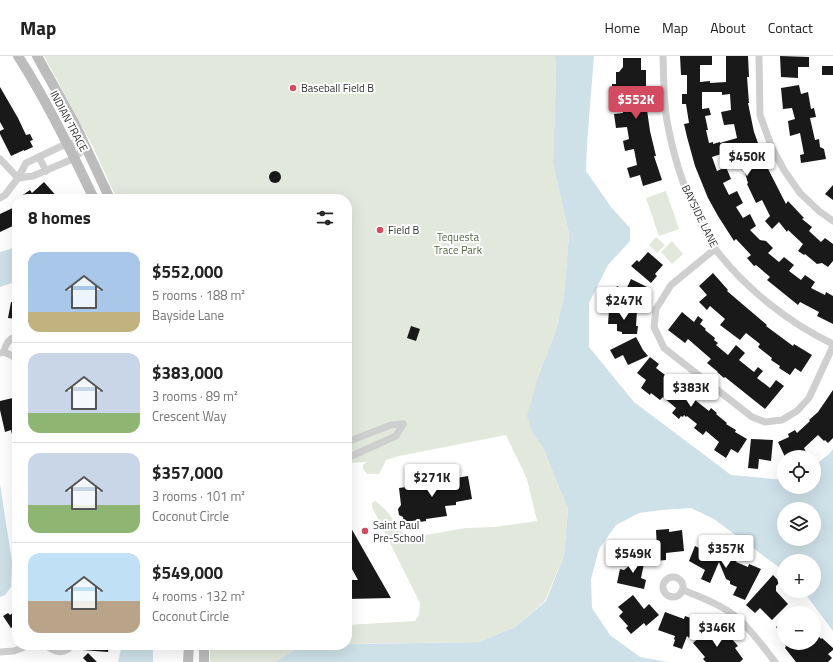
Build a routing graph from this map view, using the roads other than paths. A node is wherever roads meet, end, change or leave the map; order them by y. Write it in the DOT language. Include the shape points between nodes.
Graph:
graph roads {
  1 [pos="18,56"];
  2 [pos="37,56"];
  3 [pos="663,56"];
  4 [pos="759,56"];
  5 [pos="68,144"];
  6 [pos="86,146"];
  7 [pos="39,157"];
  8 [pos="75,158"];
  9 [pos="0,160"];
  10 [pos="46,171"];
  11 [pos="18,178"];
  12 [pos="92,194"];
  13 [pos="108,194"];
  14 [pos="0,198"];
  15 [pos="833,221"];
  16 [pos="715,249"];
  17 [pos="12,339"];
  18 [pos="833,345"];
  19 [pos="2,352"];
  20 [pos="12,356"];
  21 [pos="352,440"];
  22 [pos="352,456"];
  23 [pos="683,590"];
  24 [pos="17,650"];
  25 [pos="52,650"];
  26 [pos="67,650"];
  27 [pos="189,650"];
  28 [pos="204,650"];
  29 [pos="0,652"];
  30 [pos="188,662"];
  31 [pos="204,662"];
  32 [pos="775,662"];
  1 -- 5 [label="main road, INDIAN TRACE"];
  2 -- 6 [label="main road, INDIAN TRACE"];
  3 -- 16 [label="street, BAYSIDE LANE" via="667,125 675,157 686,191"];
  4 -- 15 [label="street" via="760,115 772,148 800,193"];
  5 -- 6 [label="street"];
  5 -- 7 [label="street"];
  5 -- 8 [label="main road, INDIAN TRACE"];
  6 -- 8 [label="street"];
  6 -- 13 [label="main road, INDIAN TRACE"];
  7 -- 10 [label="street"];
  7 -- 11 [label="street" via="26,163"];
  8 -- 10 [label="street"];
  8 -- 12 [label="main road, INDIAN TRACE"];
  9 -- 11 [label="street"];
  10 -- 11 [label="street"];
  11 -- 14 [label="street"];
  16 -- 18 [label="street, BAYSIDE LANE" via="778,311"];
  16 -- 18 [label="street" via="671,285 656,309 654,327 664,348 752,417 765,422 782,420 809,398"];
  17 -- 19 [label="street"];
  19 -- 20 [label="street"];
  21 -- 22 [label="street" via="391,425 403,424 396,436"];
  23 -- 32 [label="street" via="729,612 754,635"];
  24 -- 29 [label="street"];
  25 -- 26 [label="street"];
  27 -- 30 [label="main road"];
  28 -- 31 [label="main road"];
}
